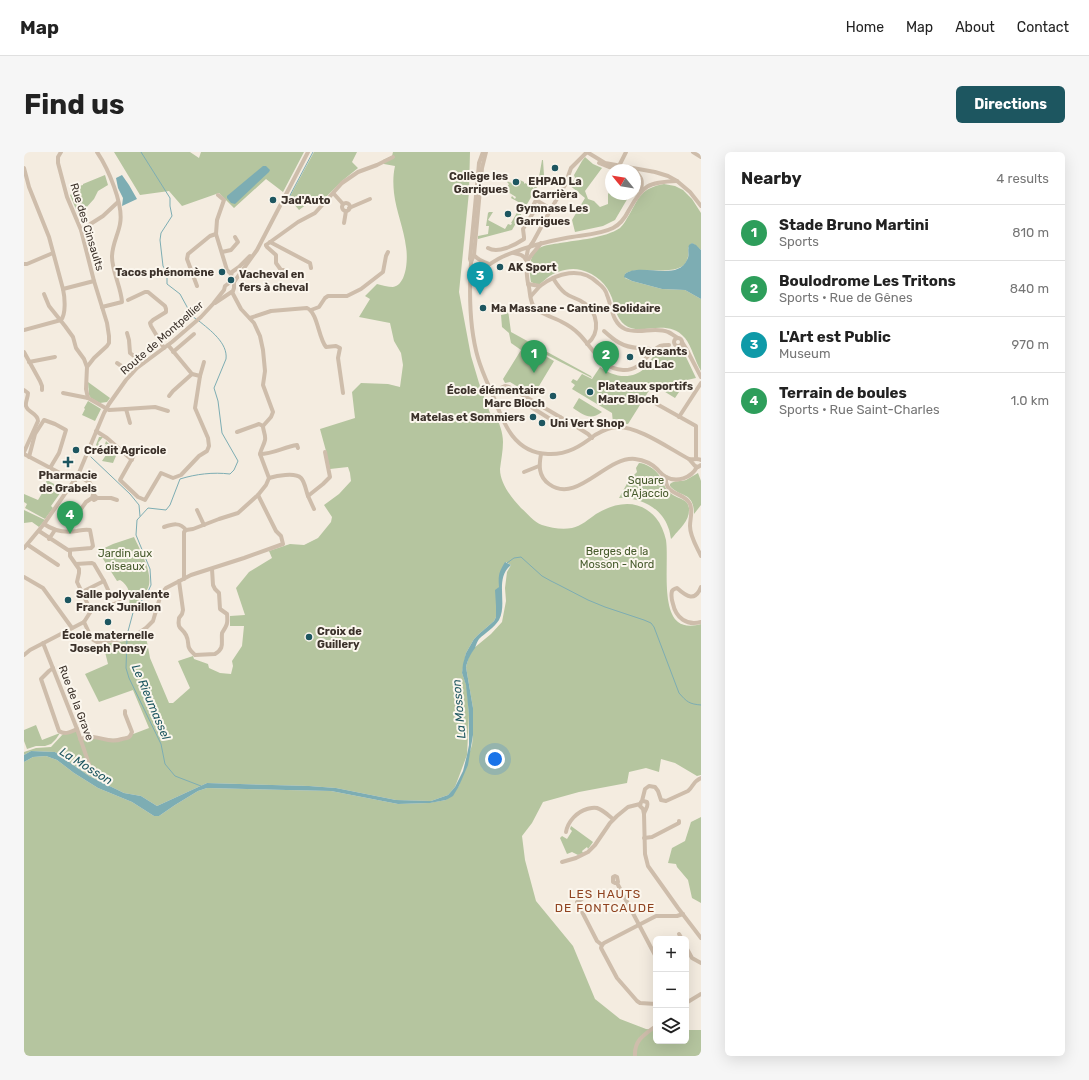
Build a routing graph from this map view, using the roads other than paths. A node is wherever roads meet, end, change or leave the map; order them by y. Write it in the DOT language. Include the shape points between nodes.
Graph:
graph roads {
  1 [pos="61,152"];
  2 [pos="97,152"];
  3 [pos="483,152"];
  4 [pos="486,152"];
  5 [pos="587,152"];
  6 [pos="626,152"];
  7 [pos="693,152"];
  8 [pos="308,153"];
  9 [pos="393,157"];
  10 [pos="701,157"];
  11 [pos="620,164"];
  12 [pos="605,166"];
  13 [pos="24,168"];
  14 [pos="641,170"];
  15 [pos="677,181"];
  16 [pos="641,191"];
  17 [pos="334,194"];
  18 [pos="218,195"];
  19 [pos="370,199"];
  20 [pos="636,200"];
  21 [pos="118,202"];
  22 [pos="701,206"];
  23 [pos="551,209"];
  24 [pos="348,210"];
  25 [pos="344,223"];
  26 [pos="80,230"];
  27 [pos="216,234"];
  28 [pos="235,237"];
  29 [pos="268,243"];
  30 [pos="541,243"];
  31 [pos="259,244"];
  32 [pos="530,246"];
  33 [pos="488,248"];
  34 [pos="501,250"];
  35 [pos="222,252"];
  36 [pos="388,252"];
  37 [pos="512,253"];
  38 [pos="53,254"];
  39 [pos="474,255"];
  40 [pos="530,255"];
  41 [pos="502,257"];
  42 [pos="527,261"];
  43 [pos="471,262"];
  44 [pos="24,264"];
  45 [pos="489,264"];
  46 [pos="238,268"];
  47 [pos="310,268"];
  48 [pos="284,270"];
  49 [pos="241,272"];
  50 [pos="231,274"];
  51 [pos="470,275"];
  52 [pos="553,278"];
  53 [pos="94,281"];
  54 [pos="229,283"];
  55 [pos="528,284"];
  56 [pos="234,285"];
  57 [pos="197,286"];
  58 [pos="540,286"];
  59 [pos="63,290"];
  60 [pos="224,290"];
  61 [pos="231,293"];
  62 [pos="44,294"];
  63 [pos="531,296"];
  64 [pos="128,300"];
  65 [pos="213,304"];
  66 [pos="102,307"];
  67 [pos="311,310"];
  68 [pos="250,318"];
  69 [pos="61,320"];
  70 [pos="24,330"];
  71 [pos="604,331"];
  72 [pos="127,333"];
  73 [pos="194,334"];
  74 [pos="678,343"];
  75 [pos="587,344"];
  76 [pos="166,347"];
  77 [pos="654,350"];
  78 [pos="24,352"];
  79 [pos="173,352"];
  80 [pos="55,358"];
  81 [pos="29,362"];
  82 [pos="204,362"];
  83 [pos="117,363"];
  84 [pos="143,363"];
  85 [pos="87,367"];
  86 [pos="132,373"];
  87 [pos="192,374"];
  88 [pos="200,376"];
  89 [pos="701,377"];
  90 [pos="701,383"];
  91 [pos="24,390"];
  92 [pos="42,390"];
  93 [pos="491,392"];
  94 [pos="63,393"];
  95 [pos="343,393"];
  96 [pos="169,396"];
  97 [pos="88,398"];
  98 [pos="646,398"];
  99 [pos="106,409"];
  100 [pos="126,409"];
  101 [pos="168,411"];
  102 [pos="679,416"];
  103 [pos="130,423"];
  104 [pos="263,426"];
  105 [pos="699,427"];
  106 [pos="96,432"];
  107 [pos="237,432"];
  108 [pos="592,438"];
  109 [pos="138,448"];
  110 [pos="298,448"];
  111 [pos="325,452"];
  112 [pos="24,453"];
  113 [pos="260,454"];
  114 [pos="541,454"];
  115 [pos="30,457"];
  116 [pos="132,460"];
  117 [pos="698,461"];
  118 [pos="539,466"];
  119 [pos="699,466"];
  120 [pos="50,468"];
  121 [pos="524,472"];
  122 [pos="701,472"];
  123 [pos="78,475"];
  124 [pos="666,477"];
  125 [pos="269,478"];
  126 [pos="75,481"];
  127 [pos="258,495"];
  128 [pos="308,496"];
  129 [pos="94,497"];
  130 [pos="117,500"];
  131 [pos="314,509"];
  132 [pos="197,510"];
  133 [pos="71,523"];
  134 [pos="44,524"];
  135 [pos="204,525"];
  136 [pos="164,527"];
  137 [pos="55,530"];
  138 [pos="186,530"];
  139 [pos="39,532"];
  140 [pos="50,539"];
  141 [pos="26,546"];
  142 [pos="70,551"];
  143 [pos="701,556"];
  144 [pos="76,564"];
  145 [pos="58,565"];
  146 [pos="212,569"];
  147 [pos="24,577"];
  148 [pos="184,578"];
  149 [pos="104,581"];
  150 [pos="179,581"];
  151 [pos="701,587"];
  152 [pos="82,592"];
  153 [pos="109,592"];
  154 [pos="123,600"];
  155 [pos="90,612"];
  156 [pos="84,622"];
  157 [pos="701,622"];
  158 [pos="72,628"];
  159 [pos="43,643"];
  160 [pos="24,654"];
  161 [pos="53,668"];
  162 [pos="124,711"];
  163 [pos="77,729"];
  164 [pos="80,739"];
  165 [pos="91,770"];
  166 [pos="701,778"];
  167 [pos="642,805"];
  168 [pos="613,819"];
  169 [pos="678,821"];
  170 [pos="566,832"];
  171 [pos="644,838"];
  172 [pos="562,862"];
  173 [pos="617,883"];
  174 [pos="582,899"];
  175 [pos="683,914"];
  176 [pos="639,925"];
  177 [pos="701,938"];
  178 [pos="602,945"];
  179 [pos="653,951"];
  180 [pos="689,952"];
  181 [pos="701,963"];
  182 [pos="701,994"];
  183 [pos="689,1001"];
  184 [pos="653,1004"];
  185 [pos="653,1028"];
  186 [pos="635,1056"];
  1 -- 26 [label="street, Rue des Cinsaults" via="58,163"];
  2 -- 21 [label="street"];
  3 -- 43 [label="street" via="479,163"];
  4 -- 39 [label="street" via="482,168"];
  5 -- 12 [label="street"];
  5 -- 23 [label="street" via="571,168 565,185"];
  6 -- 11 [label="street"];
  7 -- 10 [label="street"];
  8 -- 31 [label="street"];
  9 -- 17 [label="street" via="358,172 342,183"];
  13 -- 38 [label="street"];
  14 -- 15 [label="street" via="655,172"];
  15 -- 16 [label="street" via="656,183"];
  15 -- 22 [label="street"];
  17 -- 24 [label="street" via="343,204 342,209"];
  17 -- 29 [label="street" via="315,213"];
  18 -- 27 [label="street" via="224,200"];
  19 -- 24 [label="street"];
  20 -- 30 [label="street" via="626,217 614,227 602,232"];
  21 -- 26 [label="street" via="103,216"];
  21 -- 66 [label="street" via="121,216 112,257 122,302"];
  23 -- 32 [label="street"];
  23 -- 34 [label="street" via="536,200 533,213 523,229 524,239"];
  24 -- 25 [label="street"];
  26 -- 53 [label="street, Rue des Cinsaults"];
  27 -- 35 [label="street"];
  27 -- 57 [label="street" via="188,254 187,259"];
  28 -- 35 [label="street" via="238,242 231,250"];
  29 -- 31 [label="street"];
  29 -- 47 [label="street" via="310,263"];
  29 -- 48 [label="street" via="267,247 276,255 276,263"];
  30 -- 32 [label="street"];
  30 -- 40 [label="street"];
  31 -- 46 [label="street"];
  31 -- 49 [label="street"];
  32 -- 37 [label="street"];
  32 -- 40 [label="street"];
  32 -- 42 [label="street"];
  33 -- 34 [label="street"];
  34 -- 41 [label="street"];
  35 -- 50 [label="street" via="227,270"];
  36 -- 67 [label="street" via="383,272 361,289 347,296 328,296 319,307"];
  37 -- 41 [label="street"];
  37 -- 42 [label="street" via="520,254"];
  38 -- 44 [label="street"];
  38 -- 59 [label="street"];
  39 -- 43 [label="street"];
  39 -- 45 [label="street"];
  40 -- 42 [label="street"];
  41 -- 45 [label="street"];
  42 -- 55 [label="street"];
  43 -- 51 [label="street"];
  45 -- 51 [label="street"];
  46 -- 49 [label="street"];
  46 -- 50 [label="street"];
  49 -- 56 [label="street"];
  50 -- 54 [label="street"];
  51 -- 93 [label="street" via="470,313 474,342"];
  52 -- 58 [label="street"];
  52 -- 74 [label="street" via="571,272 590,277 607,294 616,320 624,328 636,332 666,331 672,334"];
  52 -- 75 [label="street" via="564,292 584,302 594,314 595,335"];
  53 -- 59 [label="street"];
  53 -- 66 [label="street, Rue des Cinsaults"];
  54 -- 56 [label="street"];
  54 -- 60 [label="street"];
  55 -- 58 [label="street"];
  55 -- 63 [label="street"];
  56 -- 61 [label="street"];
  58 -- 63 [label="street"];
  59 -- 69 [label="street" via="65,304 64,317"];
  60 -- 61 [label="street"];
  60 -- 65 [label="street, Route de Montpellier"];
  61 -- 65 [label="street, Route de Montpellier"];
  61 -- 68 [label="street"];
  62 -- 69 [label="street" via="49,306"];
  63 -- 75 [label="street" via="533,305 538,310 573,329"];
  64 -- 76 [label="street" via="148,292 165,306 166,312 150,323"];
  65 -- 76 [label="street, Route de Montpellier"];
  66 -- 85 [label="street, Rue des Cinsaults" via="109,343"];
  67 -- 68 [label="street" via="307,308 271,311"];
  67 -- 95 [label="street" via="324,345 340,348 338,358"];
  68 -- 104 [label="street" via="262,344 265,371 263,385 273,412"];
  69 -- 70 [label="street"];
  69 -- 85 [label="street" via="73,337"];
  71 -- 77 [label="street" via="624,346"];
  72 -- 84 [label="street" via="130,353"];
  73 -- 79 [label="street"];
  74 -- 77 [label="street" via="660,346"];
  74 -- 89 [label="street" via="687,350"];
  75 -- 77 [label="street" via="604,363 611,368 622,370 638,366"];
  76 -- 79 [label="street"];
  76 -- 84 [label="street, Route de Montpellier"];
  78 -- 81 [label="street"];
  79 -- 87 [label="street"];
  80 -- 81 [label="street"];
  81 -- 92 [label="street"];
  82 -- 88 [label="street"];
  83 -- 86 [label="street"];
  84 -- 86 [label="street, Route de Montpellier"];
  85 -- 97 [label="street"];
  86 -- 99 [label="street, Route de Montpellier"];
  87 -- 88 [label="street"];
  87 -- 96 [label="street"];
  88 -- 116 [label="street" via="195,408 208,438 208,451 199,456 181,475 173,478 161,473 146,500 138,497 120,480"];
  90 -- 102 [label="street"];
  91 -- 112 [label="street" via="28,393 27,408 37,416 38,421"];
  93 -- 108 [label="street" via="507,386"];
  93 -- 114 [label="street" via="510,436 533,452"];
  94 -- 97 [label="street"];
  97 -- 99 [label="street"];
  98 -- 102 [label="street"];
  99 -- 100 [label="street"];
  99 -- 106 [label="street, Route de Montpellier"];
  100 -- 101 [label="street" via="155,407"];
  100 -- 103 [label="street"];
  102 -- 105 [label="street"];
  104 -- 107 [label="street" via="259,424"];
  104 -- 113 [label="street" via="265,440"];
  105 -- 117 [label="street" via="696,429"];
  106 -- 116 [label="street" via="107,438"];
  106 -- 123 [label="street, Route de Montpellier"];
  108 -- 114 [label="street" via="571,451"];
  108 -- 117 [label="street" via="611,428 628,428 689,459"];
  109 -- 116 [label="street"];
  110 -- 113 [label="street" via="296,445"];
  111 -- 128 [label="street" via="330,477"];
  112 -- 115 [label="street"];
  113 -- 125 [label="street"];
  114 -- 118 [label="street"];
  115 -- 120 [label="street"];
  115 -- 120 [label="street" via="36,434 44,420 66,430 59,453"];
  117 -- 119 [label="street" via="695,466"];
  118 -- 121 [label="street"];
  118 -- 124 [label="street" via="545,481 566,490 617,463 632,459 650,464"];
  119 -- 122 [label="street"];
  119 -- 124 [label="street" via="682,479"];
  120 -- 126 [label="street"];
  123 -- 126 [label="street, Route de Montpellier"];
  123 -- 129 [label="street" via="90,483"];
  124 -- 143 [label="street" via="671,490 690,504 691,533"];
  125 -- 127 [label="street"];
  125 -- 128 [label="street" via="280,475 297,476 301,478"];
  126 -- 134 [label="street, Route de Montpellier"];
  127 -- 135 [label="street" via="238,513"];
  127 -- 146 [label="street" via="283,544"];
  128 -- 131 [label="street"];
  129 -- 130 [label="street"];
  129 -- 133 [label="street" via="87,501"];
  132 -- 135 [label="street"];
  134 -- 137 [label="street"];
  134 -- 139 [label="street, Route de Montpellier"];
  135 -- 138 [label="street"];
  136 -- 138 [label="street" via="176,524 182,525"];
  137 -- 140 [label="street"];
  137 -- 142 [label="street" via="90,530 93,546"];
  138 -- 148 [label="street" via="183,543"];
  139 -- 140 [label="street"];
  139 -- 141 [label="street, Route de Montpellier"];
  140 -- 142 [label="street"];
  141 -- 145 [label="street"];
  142 -- 144 [label="street" via="70,556"];
  144 -- 149 [label="street" via="94,564"];
  144 -- 152 [label="street" via="80,571 77,582"];
  146 -- 148 [label="street"];
  146 -- 150 [label="street" via="215,589 219,593 220,609 227,614 228,622 222,633 222,646 215,654 195,655 189,649 187,636 179,626 178,618 183,610"];
  147 -- 158 [label="street" via="44,588"];
  148 -- 150 [label="street"];
  149 -- 152 [label="street"];
  149 -- 153 [label="street"];
  150 -- 156 [label="street" via="162,592 154,617 142,632 126,638 97,642 92,639"];
  151 -- 157 [label="street" via="692,597 683,594 677,588 672,592 674,610 677,614 685,621"];
  152 -- 155 [label="street"];
  154 -- 155 [label="street"];
  155 -- 156 [label="street"];
  156 -- 158 [label="street"];
  158 -- 159 [label="street"];
  159 -- 160 [label="street"];
  159 -- 161 [label="street, Rue de la Grave"];
  161 -- 163 [label="street, Rue de la Grave"];
  161 -- 163 [label="street" via="41,679 59,731 67,733"];
  162 -- 164 [label="street" via="132,732 129,738 116,741 95,737"];
  163 -- 164 [label="street, Rue de la Grave"];
  164 -- 165 [label="street, Rue de la Grave"];
  166 -- 167 [label="street" via="695,781 688,791 666,801 661,800 657,789 648,786 645,788"];
  167 -- 168 [label="street" via="628,807"];
  167 -- 171 [label="street"];
  168 -- 170 [label="street" via="600,809 580,811"];
  168 -- 172 [label="street" via="588,852"];
  169 -- 171 [label="street" via="679,824"];
  171 -- 175 [label="street" via="644,854 648,866"];
  173 -- 176 [label="street"];
  174 -- 178 [label="street" via="577,902 597,941"];
  175 -- 176 [label="street" via="656,916"];
  175 -- 177 [label="street"];
  176 -- 178 [label="street"];
  176 -- 179 [label="street"];
  178 -- 184 [label="street" via="601,948 617,978 630,994 637,1002"];
  180 -- 181 [label="street" via="692,958"];
  182 -- 183 [label="street"];
  185 -- 186 [label="street" via="638,1041"];
}
